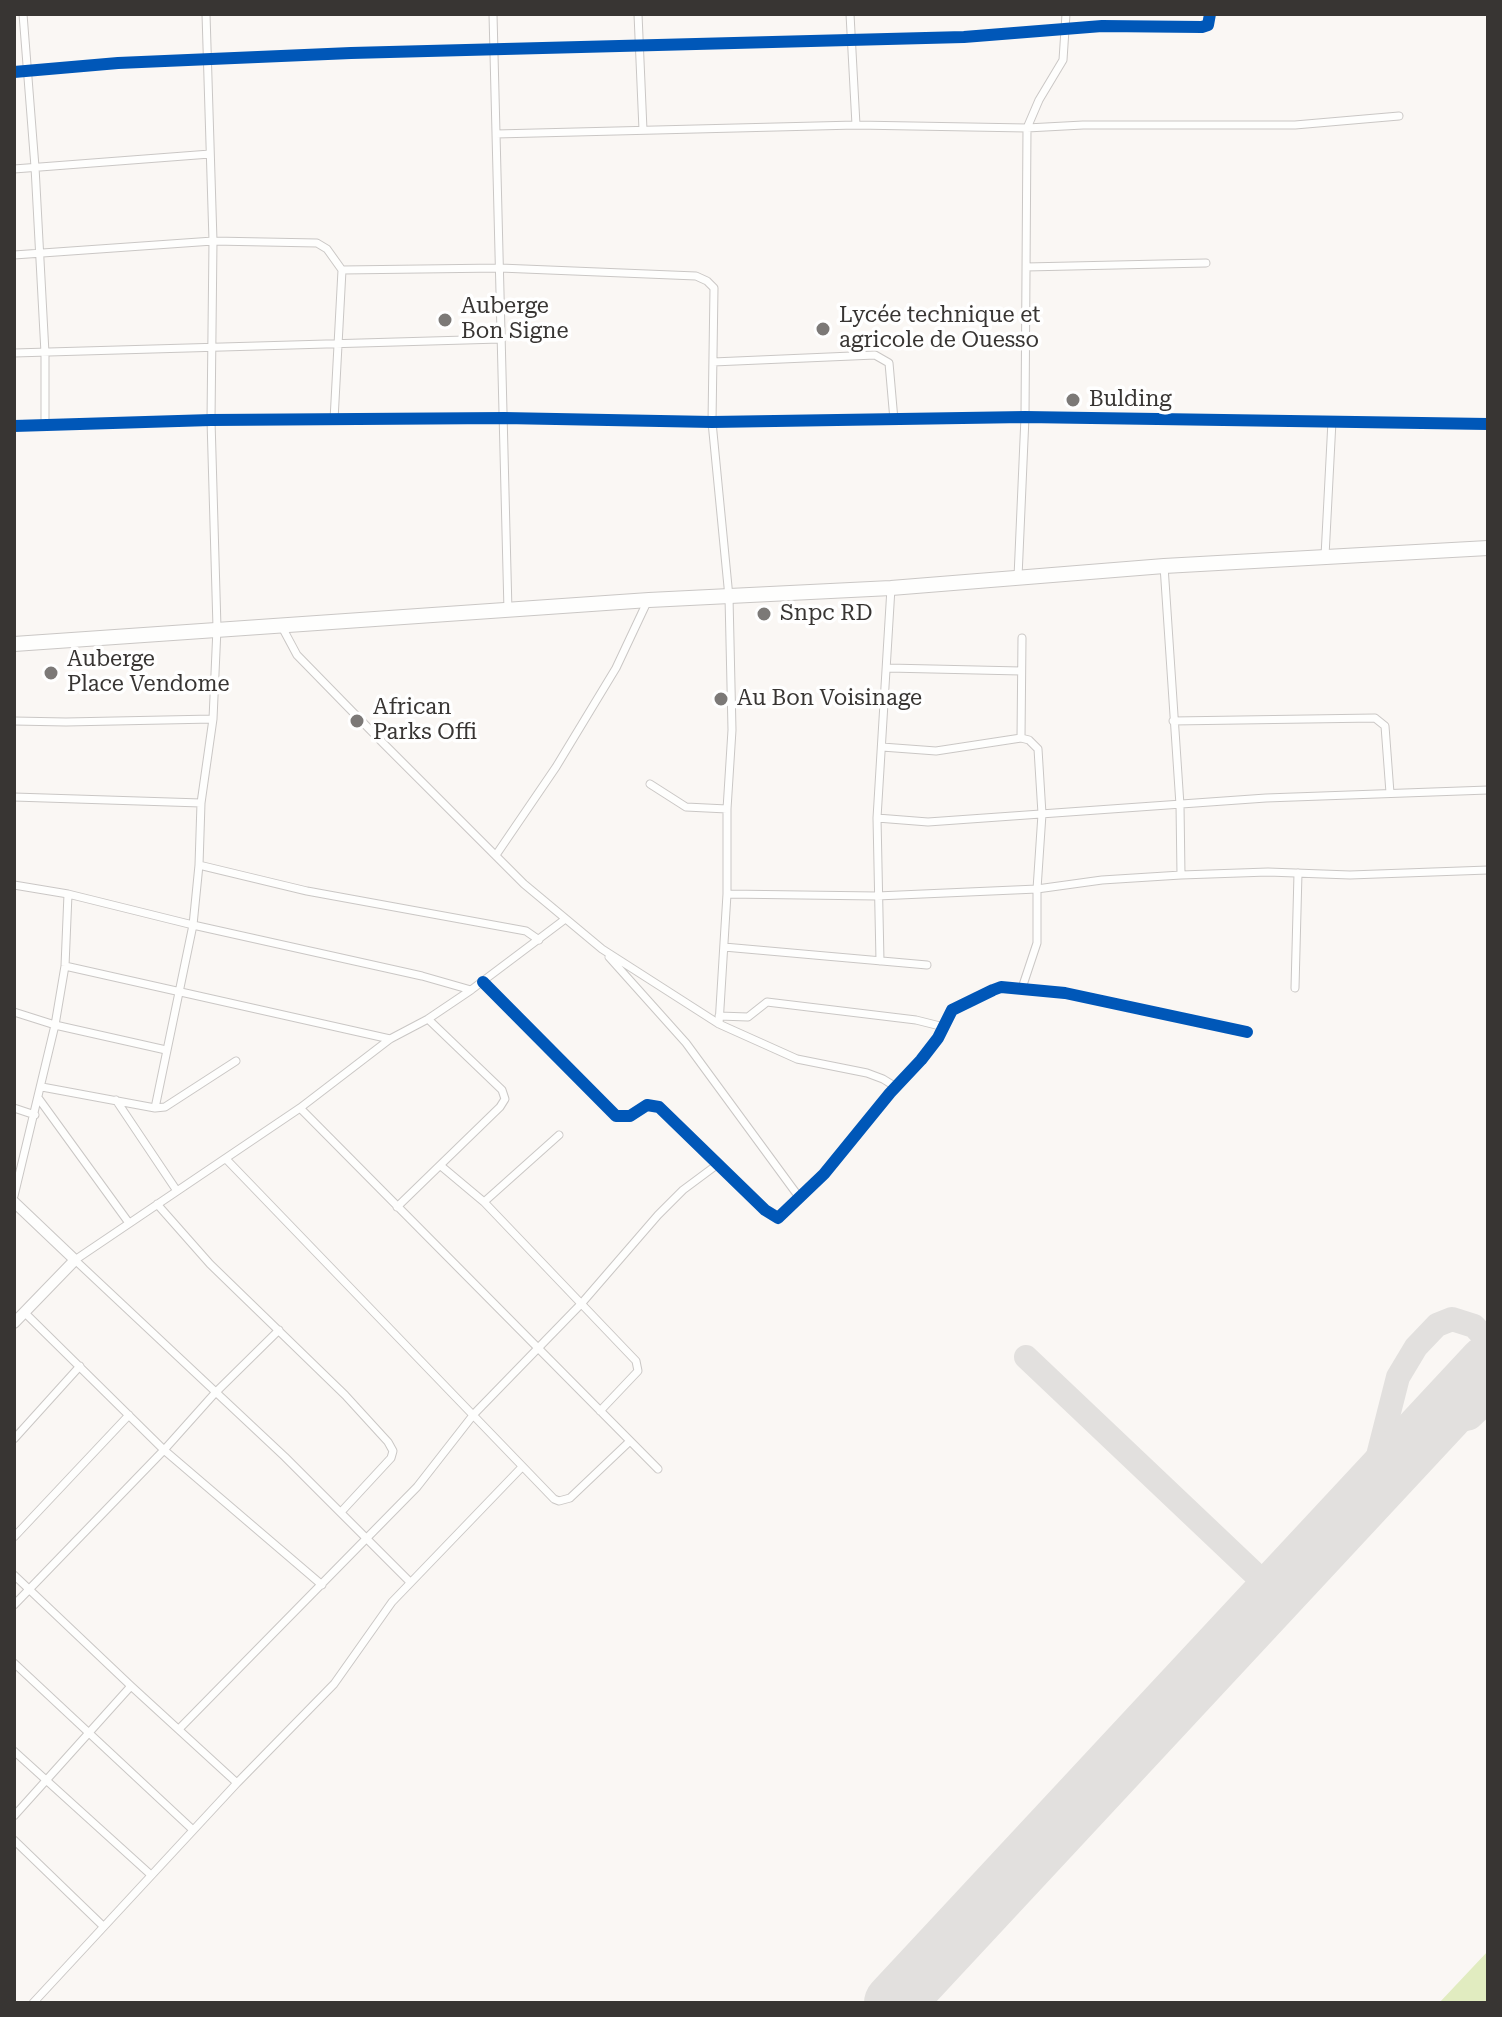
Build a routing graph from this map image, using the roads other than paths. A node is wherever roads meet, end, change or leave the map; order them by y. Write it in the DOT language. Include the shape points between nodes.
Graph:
graph roads {
  1 [pos="23,14"];
  2 [pos="206,14"];
  3 [pos="493,14"];
  4 [pos="638,14"];
  5 [pos="850,14"];
  6 [pos="1066,14"];
  7 [pos="1210,14"];
  8 [pos="1066,31"];
  9 [pos="851,38"];
  10 [pos="638,44"];
  11 [pos="494,50"];
  12 [pos="209,60"];
  13 [pos="27,71"];
  14 [pos="14,72"];
  15 [pos="1399,116"];
  16 [pos="856,125"];
  17 [pos="1027,128"];
  18 [pos="643,130"];
  19 [pos="496,134"];
  20 [pos="210,154"];
  21 [pos="35,167"];
  22 [pos="14,169"];
  23 [pos="213,241"];
  24 [pos="40,253"];
  25 [pos="14,255"];
  26 [pos="1206,263"];
  27 [pos="1026,267"];
  28 [pos="500,268"];
  29 [pos="342,270"];
  30 [pos="500,339"];
  31 [pos="338,344"];
  32 [pos="211,346"];
  33 [pos="14,353"];
  34 [pos="45,353"];
  35 [pos="713,362"];
  36 [pos="1025,417"];
  37 [pos="504,418"];
  38 [pos="211,420"];
  39 [pos="334,420"];
  40 [pos="894,420"];
  41 [pos="1332,421"];
  42 [pos="712,422"];
  43 [pos="1488,424"];
  44 [pos="45,425"];
  45 [pos="14,426"];
  46 [pos="1488,548"];
  47 [pos="1325,556"];
  48 [pos="1164,566"];
  49 [pos="1018,579"];
  50 [pos="891,588"];
  51 [pos="729,597"];
  52 [pos="649,600"];
  53 [pos="508,611"];
  54 [pos="282,627"];
  55 [pos="217,628"];
  56 [pos="1022,638"];
  57 [pos="14,644"];
  58 [pos="888,668"];
  59 [pos="1021,671"];
  60 [pos="213,719"];
  61 [pos="14,721"];
  62 [pos="1173,721"];
  63 [pos="1021,738"];
  64 [pos="882,747"];
  65 [pos="650,784"];
  66 [pos="1488,790"];
  67 [pos="1390,793"];
  68 [pos="14,797"];
  69 [pos="201,803"];
  70 [pos="1180,805"];
  71 [pos="727,809"];
  72 [pos="1042,814"];
  73 [pos="877,818"];
  74 [pos="496,855"];
  75 [pos="199,865"];
  76 [pos="1488,870"];
  77 [pos="1298,873"];
  78 [pos="1181,875"];
  79 [pos="14,885"];
  80 [pos="1037,889"];
  81 [pos="68,894"];
  82 [pos="727,894"];
  83 [pos="877,896"];
  84 [pos="564,920"];
  85 [pos="193,925"];
  86 [pos="539,940"];
  87 [pos="724,947"];
  88 [pos="602,949"];
  89 [pos="880,961"];
  90 [pos="927,965"];
  91 [pos="65,966"];
  92 [pos="483,982"];
  93 [pos="1022,988"];
  94 [pos="1295,988"];
  95 [pos="179,990"];
  96 [pos="471,990"];
  97 [pos="14,1012"];
  98 [pos="428,1019"];
  99 [pos="719,1020"];
  100 [pos="55,1025"];
  101 [pos="944,1027"];
  102 [pos="1247,1032"];
  103 [pos="390,1039"];
  104 [pos="166,1050"];
  105 [pos="236,1061"];
  106 [pos="42,1087"];
  107 [pos="896,1087"];
  108 [pos="39,1099"];
  109 [pos="116,1099"];
  110 [pos="14,1108"];
  111 [pos="155,1108"];
  112 [pos="300,1108"];
  113 [pos="35,1115"];
  114 [pos="559,1135"];
  115 [pos="226,1159"];
  116 [pos="718,1164"];
  117 [pos="441,1166"];
  118 [pos="177,1191"];
  119 [pos="14,1196"];
  120 [pos="799,1197"];
  121 [pos="14,1202"];
  122 [pos="484,1202"];
  123 [pos="157,1204"];
  124 [pos="397,1207"];
  125 [pos="129,1223"];
  126 [pos="75,1260"];
  127 [pos="581,1304"];
  128 [pos="24,1312"];
  129 [pos="14,1323"];
  130 [pos="279,1330"];
  131 [pos="538,1348"];
  132 [pos="80,1366"];
  133 [pos="215,1393"];
  134 [pos="600,1411"];
  135 [pos="474,1414"];
  136 [pos="129,1415"];
  137 [pos="14,1439"];
  138 [pos="630,1441"];
  139 [pos="164,1450"];
  140 [pos="522,1467"];
  141 [pos="658,1469"];
  142 [pos="341,1512"];
  143 [pos="14,1537"];
  144 [pos="366,1537"];
  145 [pos="14,1575"];
  146 [pos="410,1582"];
  147 [pos="322,1585"];
  148 [pos="28,1589"];
  149 [pos="14,1605"];
  150 [pos="14,1663"];
  151 [pos="131,1686"];
  152 [pos="179,1729"];
  153 [pos="89,1733"];
  154 [pos="14,1751"];
  155 [pos="46,1780"];
  156 [pos="237,1783"];
  157 [pos="14,1816"];
  158 [pos="193,1830"];
  159 [pos="14,1840"];
  160 [pos="151,1875"];
  161 [pos="103,1926"];
  162 [pos="33,2003"];
  1 -- 13 [label="street"];
  2 -- 12 [label="street"];
  3 -- 11 [label="street"];
  4 -- 10 [label="street"];
  5 -- 9 [label="street"];
  6 -- 8 [label="street"];
  7 -- 8 [label="street" via="1208,25 1202,27"];
  8 -- 9 [label="street"];
  8 -- 17 [label="street" via="1060,69"];
  9 -- 10 [label="street"];
  9 -- 16 [label="street"];
  10 -- 11 [label="street"];
  10 -- 18 [label="street"];
  11 -- 12 [label="street"];
  11 -- 19 [label="street"];
  12 -- 13 [label="street"];
  12 -- 20 [label="street"];
  13 -- 14 [label="street"];
  13 -- 21 [label="street"];
  15 -- 17 [label="street" via="1295,125"];
  16 -- 17 [label="street"];
  16 -- 18 [label="street"];
  17 -- 27 [label="street"];
  18 -- 19 [label="street"];
  19 -- 28 [label="street"];
  20 -- 21 [label="street"];
  20 -- 23 [label="street"];
  21 -- 22 [label="street"];
  21 -- 24 [label="street"];
  23 -- 24 [label="street"];
  23 -- 29 [label="street" via="317,243"];
  23 -- 32 [label="street"];
  24 -- 25 [label="street"];
  24 -- 34 [label="street"];
  26 -- 27 [label="street"];
  27 -- 36 [label="street"];
  28 -- 29 [label="street"];
  28 -- 30 [label="street"];
  28 -- 35 [label="street" via="696,276 714,288"];
  29 -- 31 [label="street"];
  30 -- 31 [label="street"];
  30 -- 37 [label="street"];
  31 -- 32 [label="street"];
  31 -- 39 [label="street"];
  32 -- 34 [label="street"];
  32 -- 38 [label="street"];
  33 -- 34 [label="street"];
  34 -- 44 [label="street"];
  35 -- 40 [label="street" via="875,355 889,363"];
  35 -- 42 [label="street"];
  36 -- 40 [label="street"];
  36 -- 41 [label="street"];
  36 -- 49 [label="street"];
  37 -- 39 [label="street"];
  37 -- 42 [label="street"];
  37 -- 53 [label="street"];
  38 -- 39 [label="street"];
  38 -- 44 [label="street"];
  38 -- 55 [label="street"];
  40 -- 42 [label="street"];
  41 -- 43 [label="street"];
  41 -- 47 [label="street"];
  42 -- 51 [label="street"];
  44 -- 45 [label="street"];
  46 -- 47 [label="highway"];
  47 -- 48 [label="highway"];
  48 -- 49 [label="highway"];
  48 -- 62 [label="street"];
  49 -- 50 [label="highway"];
  50 -- 51 [label="highway"];
  50 -- 58 [label="street"];
  51 -- 52 [label="highway"];
  51 -- 71 [label="street" via="732,730"];
  52 -- 53 [label="highway"];
  52 -- 74 [label="street" via="616,668"];
  53 -- 54 [label="highway"];
  54 -- 55 [label="highway"];
  54 -- 74 [label="street" via="301,658"];
  55 -- 57 [label="highway"];
  55 -- 60 [label="street"];
  56 -- 59 [label="street"];
  58 -- 59 [label="street"];
  58 -- 64 [label="street"];
  59 -- 63 [label="street"];
  60 -- 61 [label="street"];
  60 -- 69 [label="street"];
  62 -- 67 [label="street" via="1375,718 1385,726"];
  62 -- 70 [label="street"];
  63 -- 64 [label="street" via="936,751"];
  63 -- 72 [label="street" via="1038,749"];
  64 -- 73 [label="street"];
  65 -- 71 [label="street" via="686,807"];
  66 -- 67 [label="street"];
  67 -- 70 [label="street"];
  68 -- 69 [label="street"];
  69 -- 75 [label="street"];
  70 -- 72 [label="street"];
  70 -- 78 [label="street"];
  71 -- 82 [label="street"];
  72 -- 73 [label="street" via="919,822"];
  72 -- 80 [label="street"];
  73 -- 83 [label="street"];
  74 -- 84 [label="street"];
  75 -- 85 [label="street"];
  75 -- 86 [label="street" via="307,891 526,931"];
  76 -- 77 [label="street"];
  77 -- 78 [label="street"];
  77 -- 94 [label="street"];
  78 -- 80 [label="street"];
  79 -- 81 [label="street"];
  80 -- 83 [label="street"];
  80 -- 93 [label="street" via="1037,943"];
  81 -- 85 [label="street"];
  81 -- 91 [label="street"];
  82 -- 83 [label="street"];
  82 -- 87 [label="street"];
  83 -- 89 [label="street"];
  84 -- 86 [label="street"];
  84 -- 88 [label="street"];
  85 -- 95 [label="street"];
  85 -- 96 [label="street"];
  86 -- 92 [label="street"];
  87 -- 89 [label="street"];
  87 -- 99 [label="street"];
  88 -- 99 [label="street"];
  88 -- 120 [label="street" via="686,1043"];
  89 -- 90 [label="street"];
  91 -- 95 [label="street"];
  91 -- 100 [label="street"];
  92 -- 96 [label="street"];
  92 -- 116 [label="street" via="616,1116 630,1116 647,1105 659,1107"];
  93 -- 101 [label="street" via="1001,987 958,1006"];
  93 -- 102 [label="street" via="1091,997"];
  95 -- 103 [label="street"];
  95 -- 104 [label="street"];
  96 -- 98 [label="street"];
  97 -- 100 [label="street"];
  98 -- 103 [label="street"];
  98 -- 117 [label="street" via="502,1090 505,1099"];
  99 -- 101 [label="street" via="748,1017 767,1002"];
  99 -- 107 [label="street" via="805,1062 867,1073"];
  100 -- 104 [label="street"];
  100 -- 106 [label="street"];
  101 -- 107 [label="street"];
  103 -- 112 [label="street"];
  104 -- 111 [label="street"];
  105 -- 111 [label="street" via="182,1098"];
  106 -- 108 [label="street"];
  106 -- 109 [label="street"];
  107 -- 120 [label="street"];
  108 -- 113 [label="street"];
  108 -- 125 [label="street"];
  109 -- 111 [label="street"];
  109 -- 118 [label="street"];
  110 -- 113 [label="street"];
  112 -- 115 [label="street"];
  112 -- 124 [label="street"];
  113 -- 119 [label="street"];
  114 -- 122 [label="street"];
  115 -- 118 [label="street"];
  115 -- 135 [label="street"];
  116 -- 120 [label="street" via="774,1217"];
  116 -- 127 [label="street" via="683,1190"];
  117 -- 122 [label="street"];
  117 -- 124 [label="street"];
  118 -- 123 [label="street"];
  121 -- 126 [label="street"];
  122 -- 127 [label="street"];
  123 -- 125 [label="street"];
  123 -- 130 [label="street"];
  124 -- 131 [label="street"];
  125 -- 126 [label="street"];
  126 -- 128 [label="street"];
  126 -- 133 [label="street"];
  127 -- 131 [label="street"];
  127 -- 134 [label="street" via="639,1367"];
  128 -- 129 [label="street"];
  128 -- 132 [label="street"];
  130 -- 133 [label="street"];
  130 -- 142 [label="street" via="393,1451"];
  131 -- 134 [label="street"];
  131 -- 135 [label="street"];
  132 -- 136 [label="street"];
  132 -- 137 [label="street"];
  133 -- 139 [label="street"];
  133 -- 142 [label="street"];
  134 -- 138 [label="street"];
  135 -- 140 [label="street"];
  135 -- 144 [label="street" via="427,1475"];
  136 -- 139 [label="street"];
  136 -- 143 [label="street"];
  138 -- 140 [label="street" via="565,1500 554,1499"];
  138 -- 141 [label="street"];
  139 -- 147 [label="street"];
  139 -- 148 [label="street"];
  140 -- 146 [label="street"];
  142 -- 144 [label="street"];
  144 -- 146 [label="street"];
  144 -- 147 [label="street"];
  145 -- 148 [label="street"];
  146 -- 156 [label="street" via="334,1684"];
  147 -- 152 [label="street"];
  148 -- 149 [label="street"];
  148 -- 151 [label="street"];
  150 -- 153 [label="street"];
  151 -- 152 [label="street"];
  151 -- 153 [label="street"];
  152 -- 156 [label="street"];
  153 -- 155 [label="street"];
  153 -- 158 [label="street"];
  154 -- 155 [label="street"];
  155 -- 157 [label="street"];
  155 -- 160 [label="street"];
  156 -- 158 [label="street"];
  158 -- 160 [label="street"];
  159 -- 161 [label="street"];
  160 -- 161 [label="street"];
  161 -- 162 [label="street"];
}
